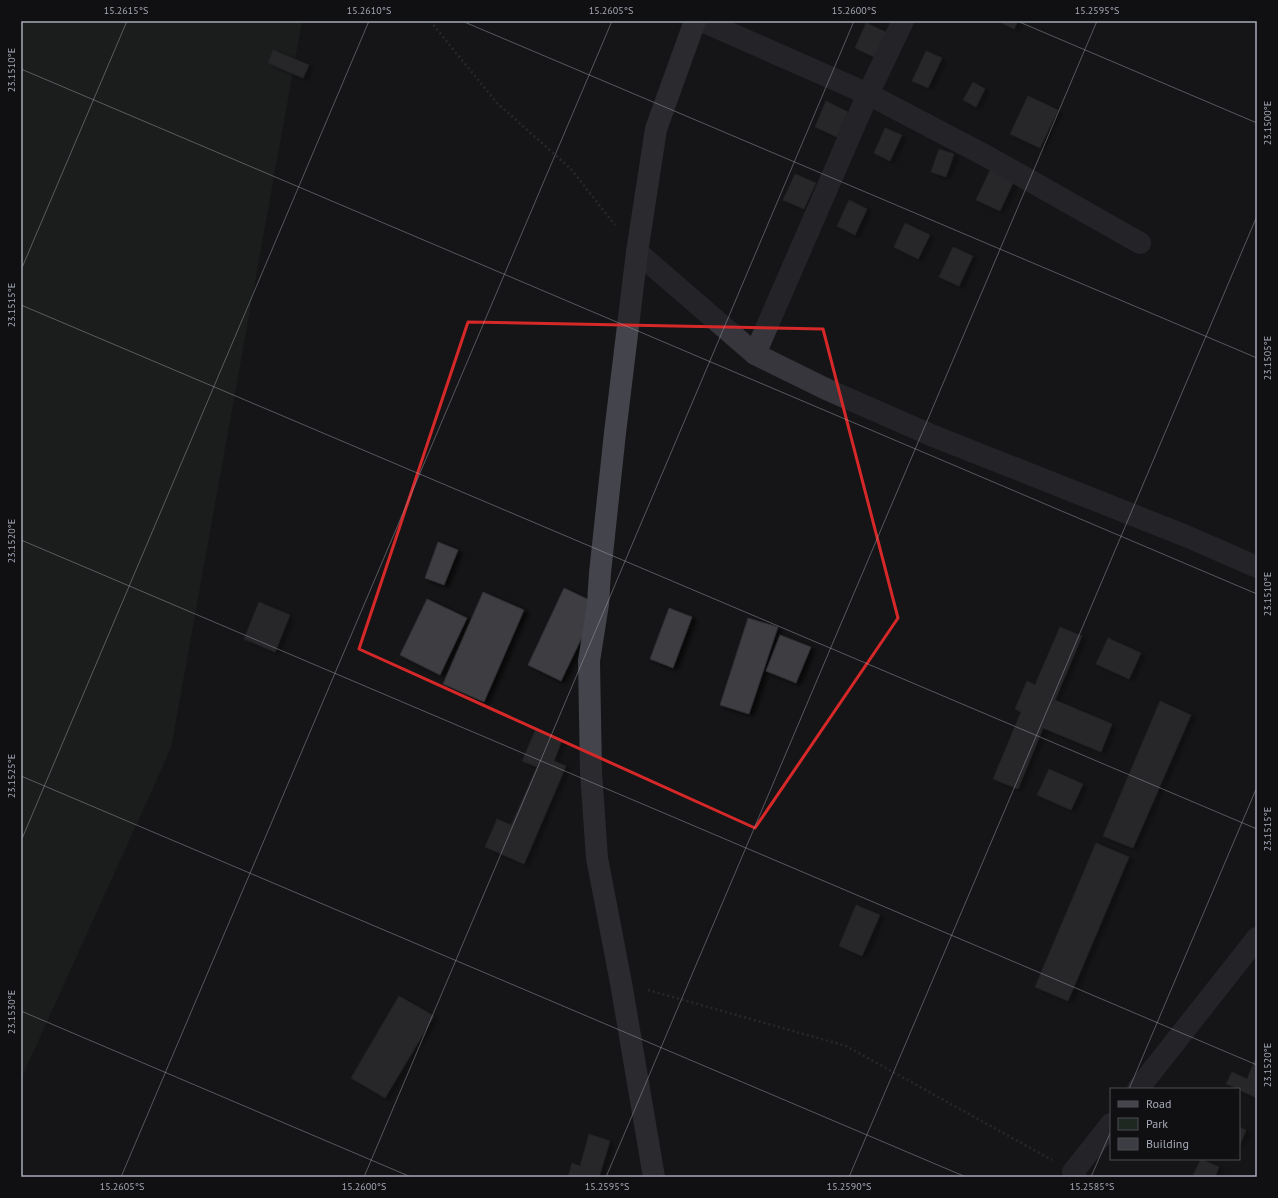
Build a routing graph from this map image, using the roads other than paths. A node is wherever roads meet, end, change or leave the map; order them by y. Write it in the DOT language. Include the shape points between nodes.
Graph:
graph roads {
  1 [pos="695,21"];
  2 [pos="702,21"];
  3 [pos="903,21"];
  4 [pos="868,94"];
  5 [pos="1140,244"];
  6 [pos="637,252"];
  7 [pos="755,354"];
  8 [pos="1257,567"];
  9 [pos="1257,938"];
  10 [pos="1139,1088"];
  11 [pos="1110,1125"];
  12 [pos="1075,1174"];
  13 [pos="654,1177"];
  1 -- 6 [label="street" via="656,129"];
  2 -- 4 [label="street"];
  3 -- 4 [label="street"];
  4 -- 5 [label="street" via="990,158"];
  4 -- 7 [label="street"];
  6 -- 7 [label="street"];
  6 -- 13 [label="street" via="598,604 589,661 591,772 597,858"];
  7 -- 8 [label="street" via="826,389 931,435 1186,536"];
  9 -- 10 [label="street"];
  11 -- 12 [label="street"];
}
